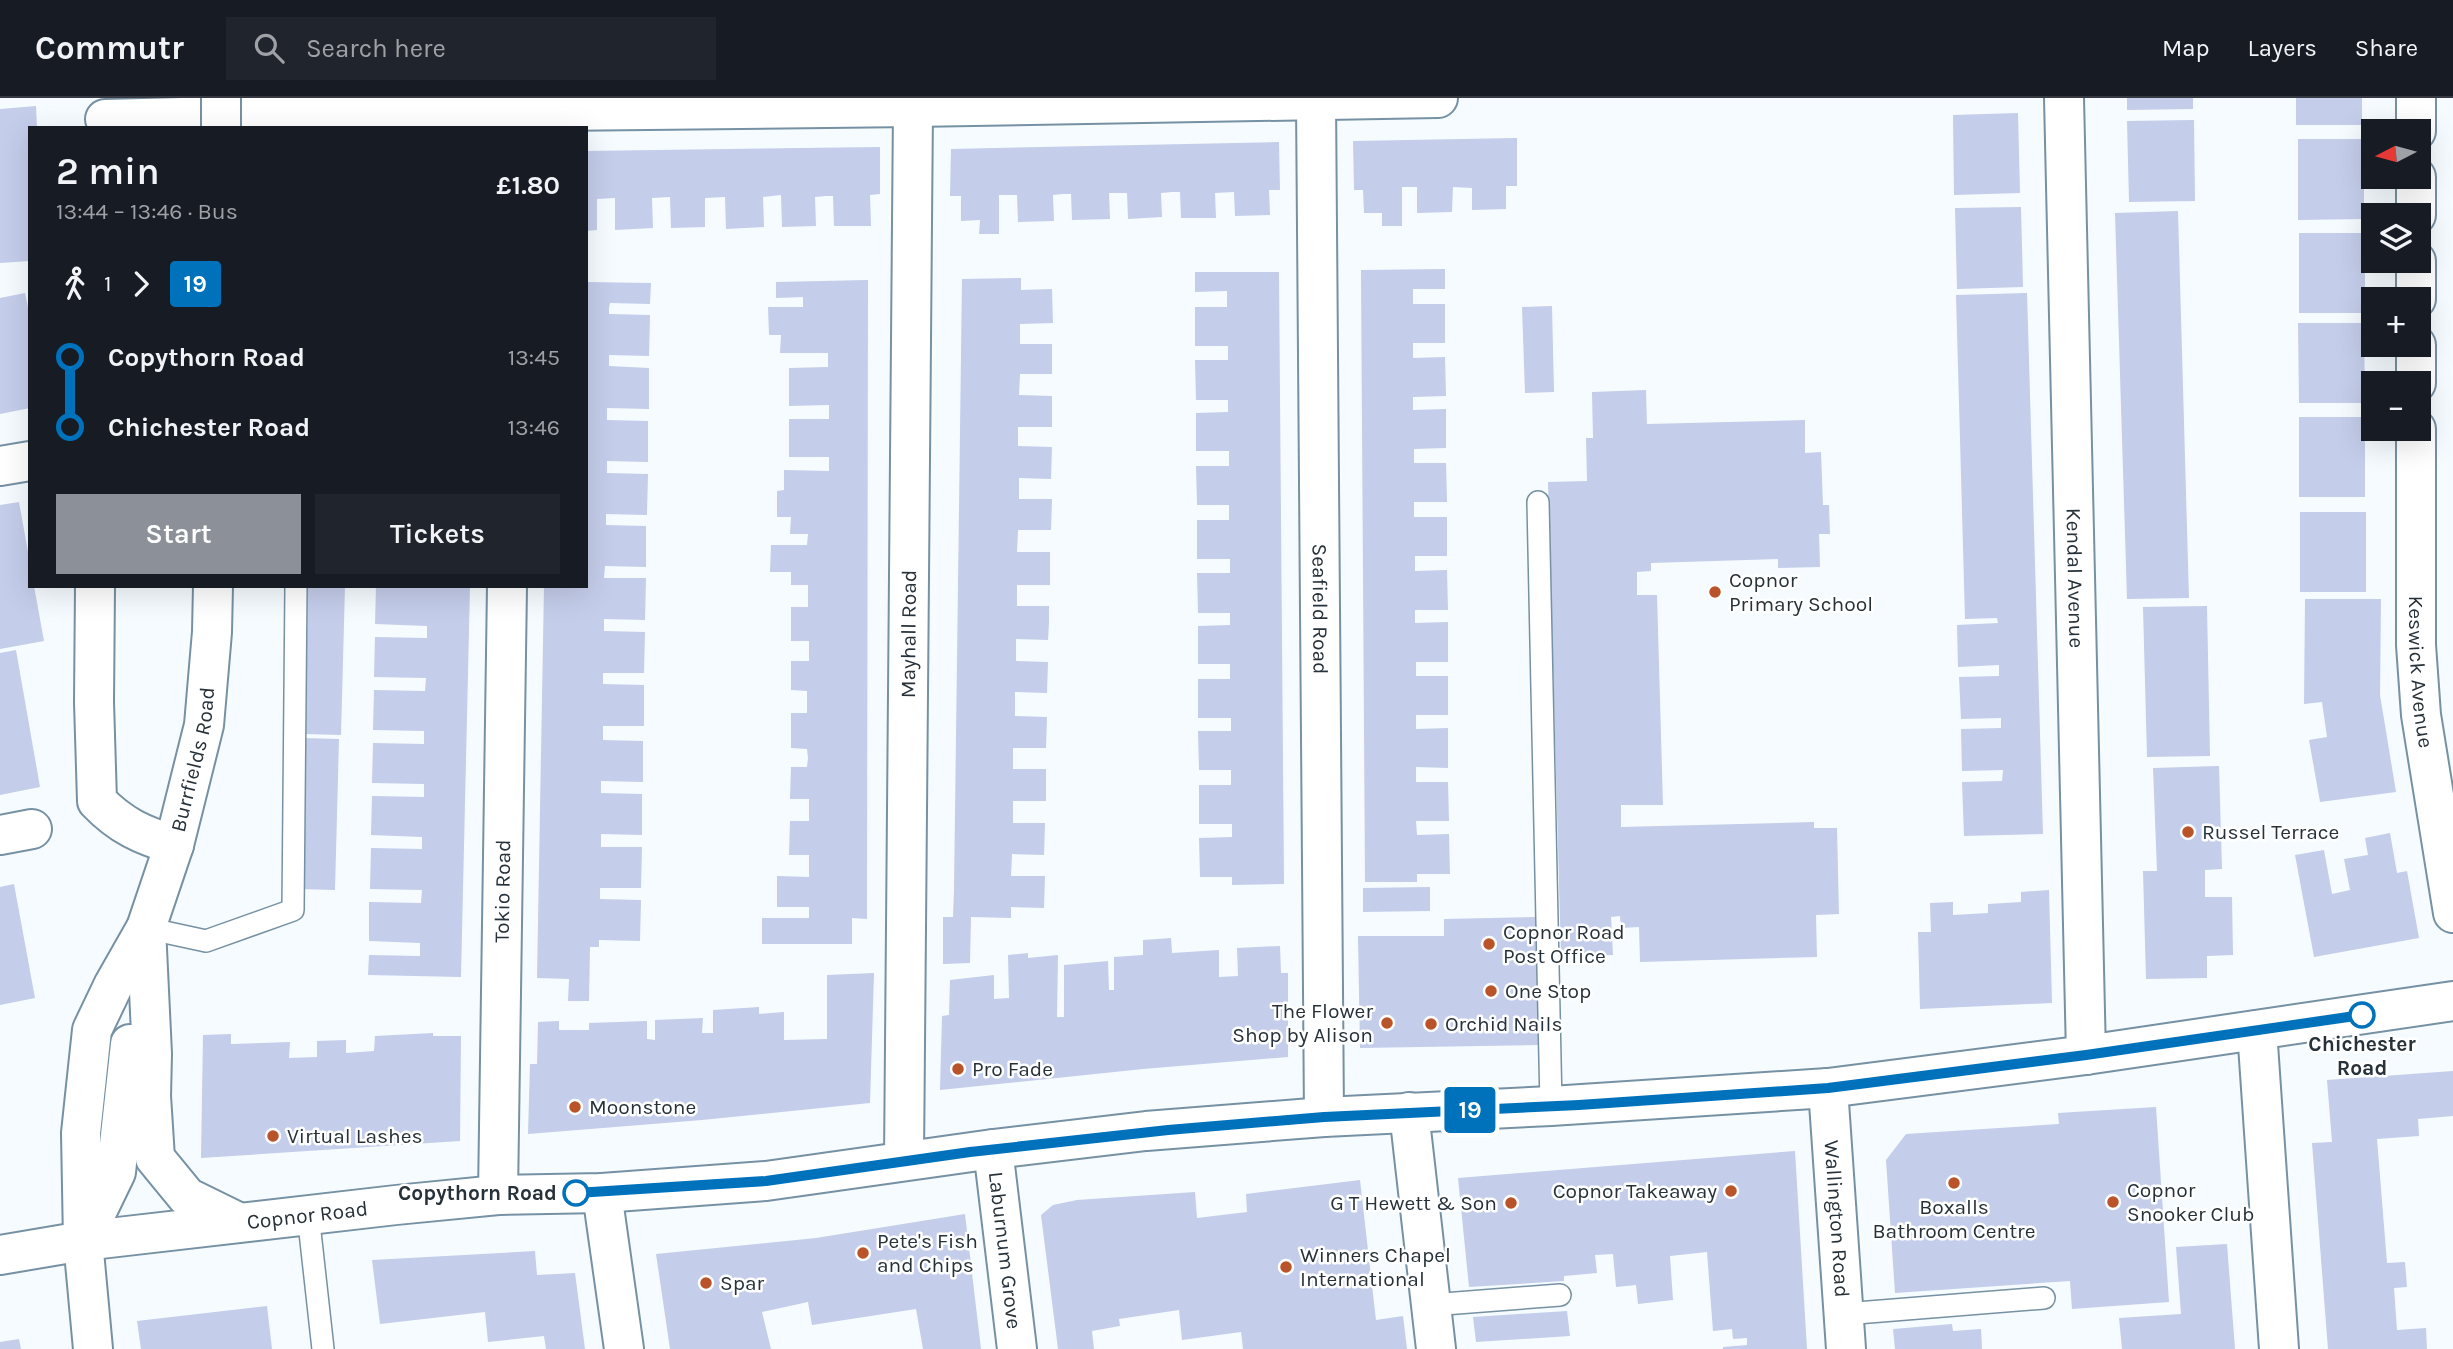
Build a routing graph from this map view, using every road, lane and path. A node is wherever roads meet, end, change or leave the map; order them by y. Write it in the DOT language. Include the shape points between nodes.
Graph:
graph roads {
  1 [pos="221,98"];
  2 [pos="1438,98"];
  3 [pos="2064,98"];
  4 [pos="2416,98"];
  5 [pos="1316,100"];
  6 [pos="913,107"];
  7 [pos="105,115"];
  8 [pos="2416,119"];
  9 [pos="514,120"];
  10 [pos="299,121"];
  11 [pos="221,126"];
  12 [pos="2416,441"];
  13 [pos="28,461"];
  14 [pos="0,466"];
  15 [pos="1538,502"];
  16 [pos="95,588"];
  17 [pos="213,588"];
  18 [pos="296,588"];
  19 [pos="507,588"];
  20 [pos="174,845"];
  21 [pos="2453,913"];
  22 [pos="146,928"];
  23 [pos="2453,1001"];
  24 [pos="2257,1030"];
  25 [pos="2086,1055"];
  26 [pos="1828,1088"];
  27 [pos="1551,1107"];
  28 [pos="1409,1112"];
  29 [pos="1324,1117"];
  30 [pos="993,1149"];
  31 [pos="904,1161"];
  32 [pos="602,1193"];
  33 [pos="498,1195"];
  34 [pos="308,1214"];
  35 [pos="238,1222"];
  36 [pos="83,1241"];
  37 [pos="0,1255"];
  38 [pos="1560,1294"];
  39 [pos="2044,1298"];
  40 [pos="1431,1305"];
  41 [pos="1845,1332"];
  42 [pos="93,1349"];
  43 [pos="323,1349"];
  44 [pos="624,1349"];
  45 [pos="1017,1349"];
  46 [pos="1436,1349"];
  47 [pos="2279,1349"];
  1 -- 11 [label="street, bridge"];
  2 -- 5 [label="street"];
  3 -- 25 [label="street, Kendal Avenue"];
  4 -- 8 [label="street"];
  5 -- 6 [label="street"];
  5 -- 29 [label="street, Seafield Road"];
  6 -- 9 [label="street"];
  6 -- 31 [label="street, Mayhall Road"];
  7 -- 10 [label="street"];
  9 -- 10 [label="street"];
  12 -- 21 [label="street, Keswick Avenue" via="2416,645 2421,715"];
  13 -- 14 [label="street"];
  15 -- 27 [label="lane"];
  16 -- 20 [label="street" via="97,801 113,818"];
  17 -- 20 [label="street, Burrfields Road" via="204,725"];
  18 -- 22 [label="lane" via="293,910 206,941"];
  19 -- 33 [label="street, Tokio Road"];
  20 -- 22 [label="street, Burrfields Road"];
  22 -- 35 [label="street, Burrfields Road" via="155,1158 187,1197"];
  22 -- 36 [label="street, Burrfields Road" via="92,1030 81,1133"];
  23 -- 24 [label="street, Copnor Road"];
  24 -- 25 [label="street, Copnor Road"];
  24 -- 47 [label="street"];
  25 -- 26 [label="street, Copnor Road"];
  26 -- 27 [label="street, Copnor Road"];
  26 -- 41 [label="street, Wallington Road"];
  27 -- 28 [label="street, Copnor Road"];
  28 -- 29 [label="street, Copnor Road"];
  28 -- 40 [label="street"];
  29 -- 30 [label="street, Copnor Road"];
  30 -- 31 [label="street, Copnor Road"];
  30 -- 45 [label="street, Laburnum Grove"];
  31 -- 32 [label="street, Copnor Road" via="766,1181"];
  32 -- 33 [label="street, Copnor Road"];
  32 -- 44 [label="street"];
  33 -- 34 [label="street, Copnor Road"];
  34 -- 35 [label="street, Copnor Road"];
  34 -- 43 [label="lane"];
  35 -- 36 [label="street, Copnor Road"];
  36 -- 37 [label="street, Copnor Road"];
  36 -- 42 [label="street, Burrfields Road"];
  38 -- 40 [label="lane"];
  39 -- 41 [label="lane"];
  40 -- 46 [label="street"];
}
